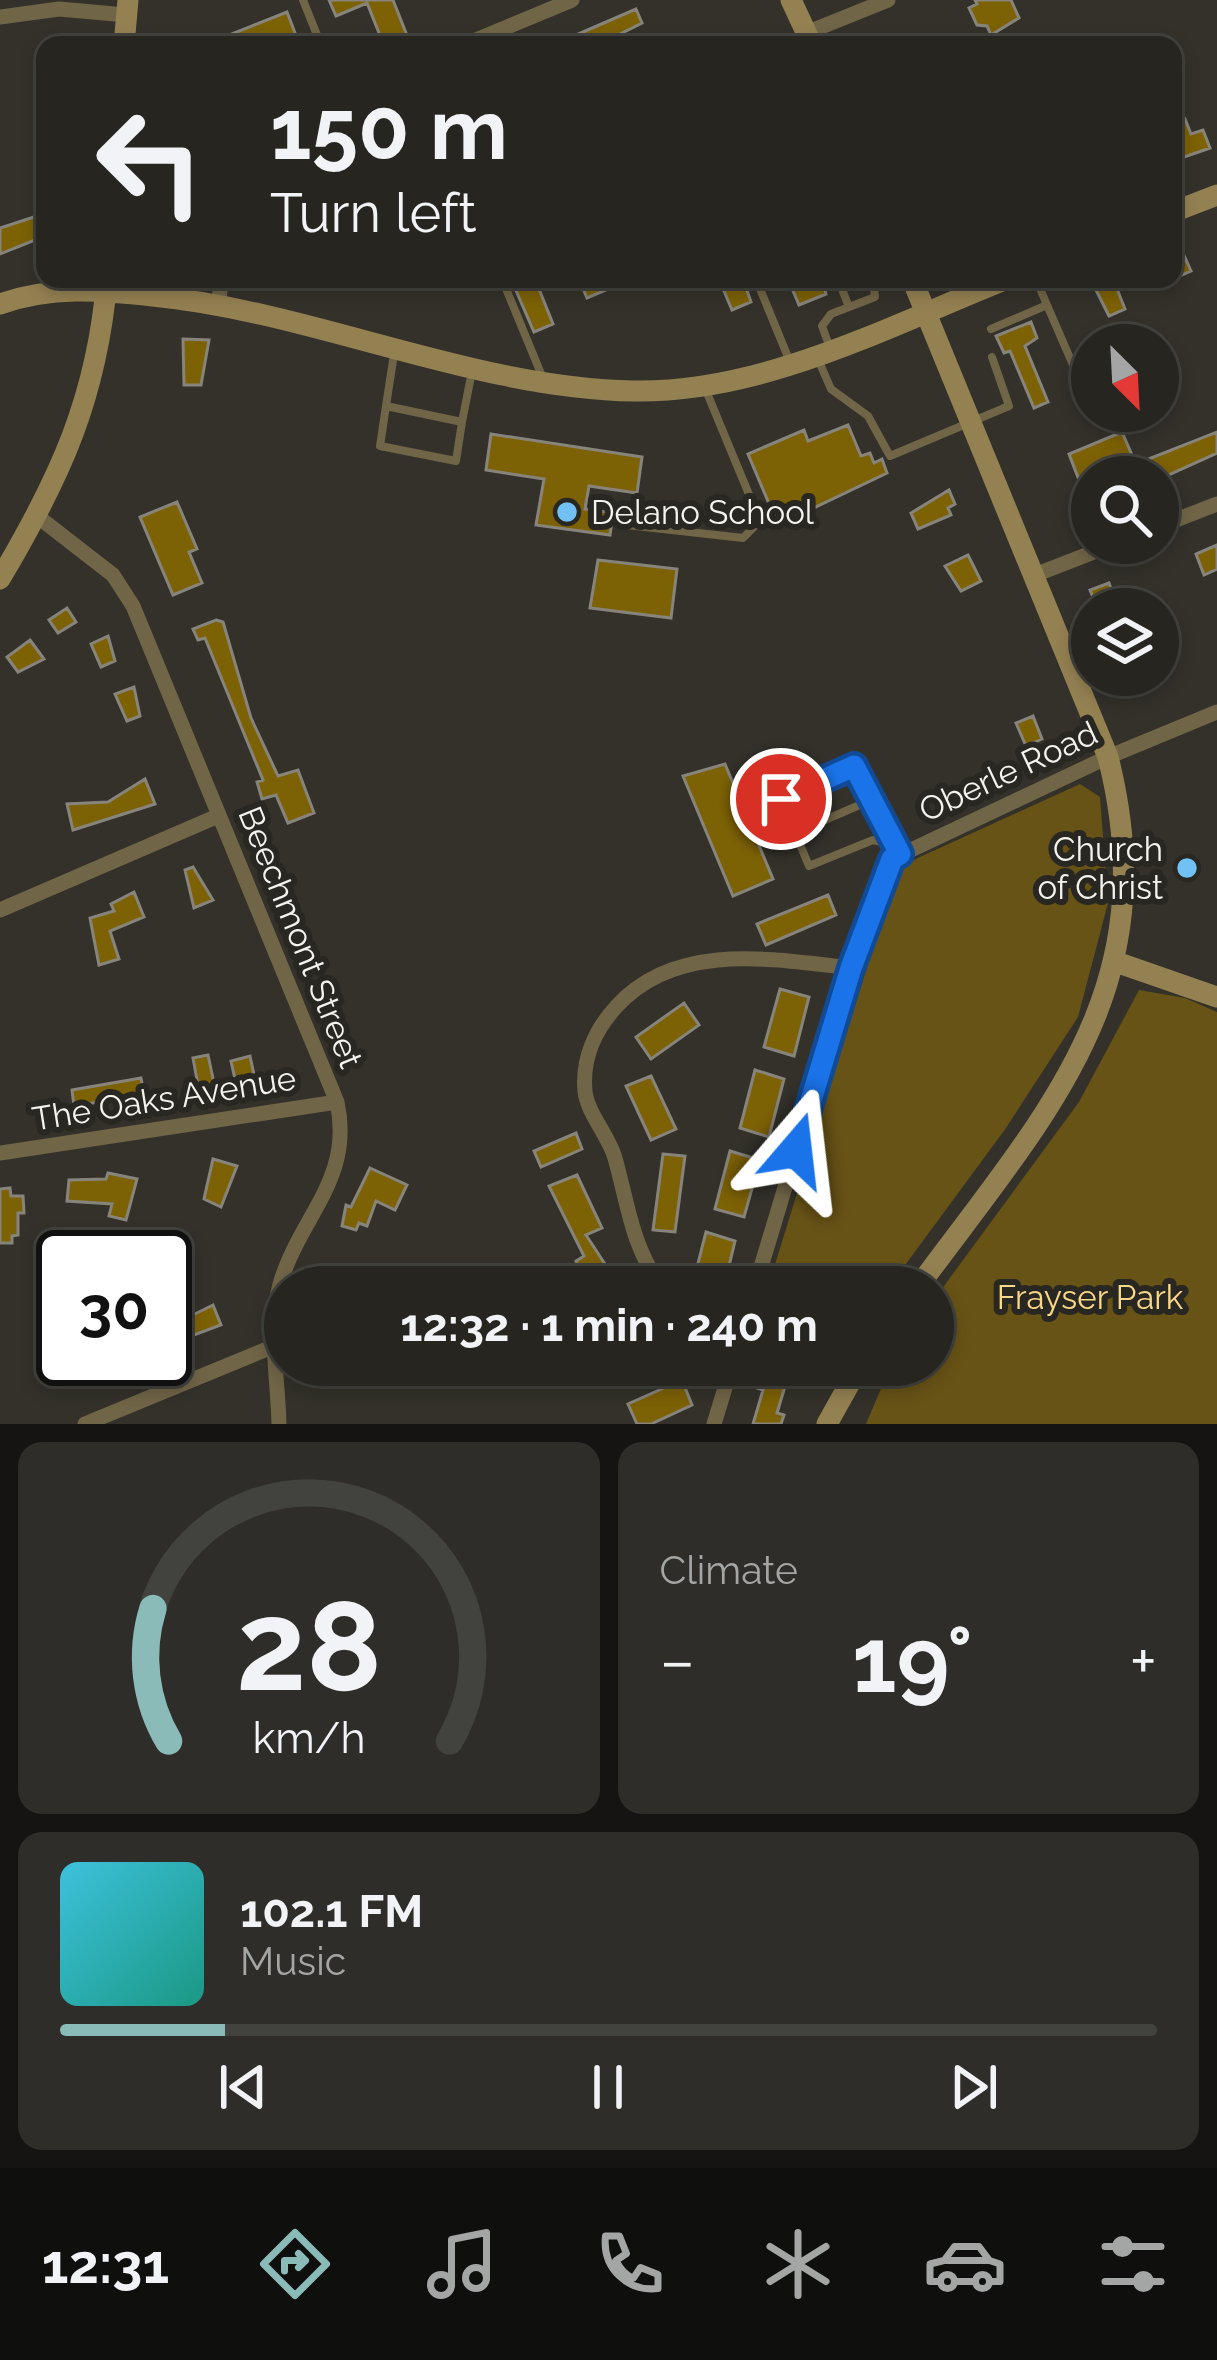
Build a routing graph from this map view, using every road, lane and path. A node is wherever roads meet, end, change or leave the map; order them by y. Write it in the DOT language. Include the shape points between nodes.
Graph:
graph roads {
  1 [pos="303,0"];
  2 [pos="572,0"];
  3 [pos="791,0"];
  4 [pos="889,0"];
  5 [pos="542,6"];
  6 [pos="857,6"];
  7 [pos="127,8"];
  8 [pos="0,17"];
  9 [pos="318,36"];
  10 [pos="482,36"];
  11 [pos="808,36"];
  12 [pos="813,36"];
  13 [pos="1217,195"];
  14 [pos="1182,209"];
  15 [pos="80,288"];
  16 [pos="106,288"];
  17 [pos="126,288"];
  18 [pos="220,288"];
  19 [pos="506,288"];
  20 [pos="760,288"];
  21 [pos="846,288"];
  22 [pos="871,288"];
  23 [pos="916,288"];
  24 [pos="985,288"];
  25 [pos="1040,288"];
  26 [pos="219,302"];
  27 [pos="0,304"];
  28 [pos="1047,305"];
  29 [pos="849,307"];
  30 [pos="926,312"];
  31 [pos="991,329"];
  32 [pos="395,346"];
  33 [pos="823,352"];
  34 [pos="992,357"];
  35 [pos="1071,359"];
  36 [pos="791,364"];
  37 [pos="474,365"];
  38 [pos="545,382"];
  39 [pos="704,387"];
  40 [pos="386,406"];
  41 [pos="462,422"];
  42 [pos="970,422"];
  43 [pos="1217,504"];
  44 [pos="37,516"];
  45 [pos="1179,519"];
  46 [pos="627,525"];
  47 [pos="1071,561"];
  48 [pos="1032,576"];
  49 [pos="0,579"];
  50 [pos="1217,712"];
  51 [pos="1108,757"];
  52 [pos="872,800"];
  53 [pos="218,816"];
  54 [pos="796,833"];
  55 [pos="896,853"];
  56 [pos="0,910"];
  57 [pos="1116,962"];
  58 [pos="851,968"];
  59 [pos="1217,997"];
  60 [pos="337,1102"];
  61 [pos="0,1153"];
  62 [pos="289,1266"];
  63 [pos="647,1266"];
  64 [pos="761,1266"];
  65 [pos="933,1266"];
  66 [pos="264,1350"];
  67 [pos="278,1386"];
  68 [pos="726,1386"];
  69 [pos="845,1386"];
  70 [pos="85,1424"];
  71 [pos="278,1424"];
  72 [pos="714,1424"];
  73 [pos="827,1424"];
  1 -- 9 [label="lane"];
  2 -- 5 [label="street"];
  3 -- 11 [label="main road"];
  4 -- 6 [label="street"];
  5 -- 10 [label="street"];
  6 -- 12 [label="street"];
  7 -- 8 [label="street"];
  13 -- 14 [label="main road"];
  15 -- 27 [label="main road"];
  16 -- 44 [label="main road" via="86,408"];
  17 -- 26 [label="main road"];
  18 -- 26 [label="street"];
  19 -- 38 [label="lane"];
  20 -- 36 [label="lane"];
  21 -- 29 [label="lane"];
  22 -- 29 [label="lane" via="874,297"];
  23 -- 30 [label="main road"];
  24 -- 30 [label="main road"];
  25 -- 28 [label="lane"];
  26 -- 32 [label="main road"];
  28 -- 31 [label="lane"];
  28 -- 35 [label="lane"];
  29 -- 33 [label="lane" via="822,326"];
  30 -- 33 [label="main road"];
  30 -- 42 [label="main road"];
  32 -- 37 [label="main road"];
  32 -- 40 [label="lane"];
  33 -- 36 [label="main road"];
  33 -- 42 [label="lane" via="831,389 868,416 890,456"];
  34 -- 42 [label="lane" via="1012,403"];
  36 -- 39 [label="main road"];
  37 -- 38 [label="main road"];
  37 -- 41 [label="lane"];
  38 -- 39 [label="main road" via="636,391"];
  39 -- 46 [label="lane" via="760,521 743,538"];
  40 -- 41 [label="lane"];
  40 -- 41 [label="lane" via="380,446 456,461"];
  42 -- 48 [label="main road"];
  43 -- 45 [label="street"];
  44 -- 49 [label="main road"];
  44 -- 53 [label="street, Beechmont Street" via="113,575 133,607"];
  47 -- 48 [label="street"];
  48 -- 51 [label="main road"];
  50 -- 51 [label="street, Oberle Road"];
  51 -- 55 [label="street, Oberle Road"];
  51 -- 57 [label="main road" via="1123,825"];
  52 -- 54 [label="lane"];
  52 -- 54 [label="lane" via="854,766 781,799"];
  52 -- 55 [label="lane"];
  53 -- 56 [label="street"];
  53 -- 60 [label="street, Beechmont Street"];
  54 -- 55 [label="lane" via="809,866 873,840"];
  55 -- 58 [label="street"];
  57 -- 59 [label="main road"];
  57 -- 65 [label="main road" via="1087,1045"];
  58 -- 63 [label="street" via="747,956 692,963 634,987 594,1031 585,1093 614,1153"];
  58 -- 64 [label="street"];
  60 -- 61 [label="street, The Oaks Avenue"];
  60 -- 62 [label="street, Beechmont Street" via="341,1156"];
  66 -- 70 [label="street"];
  67 -- 71 [label="street, Beechmont Street"];
  68 -- 72 [label="street"];
  69 -- 73 [label="main road"];
}
